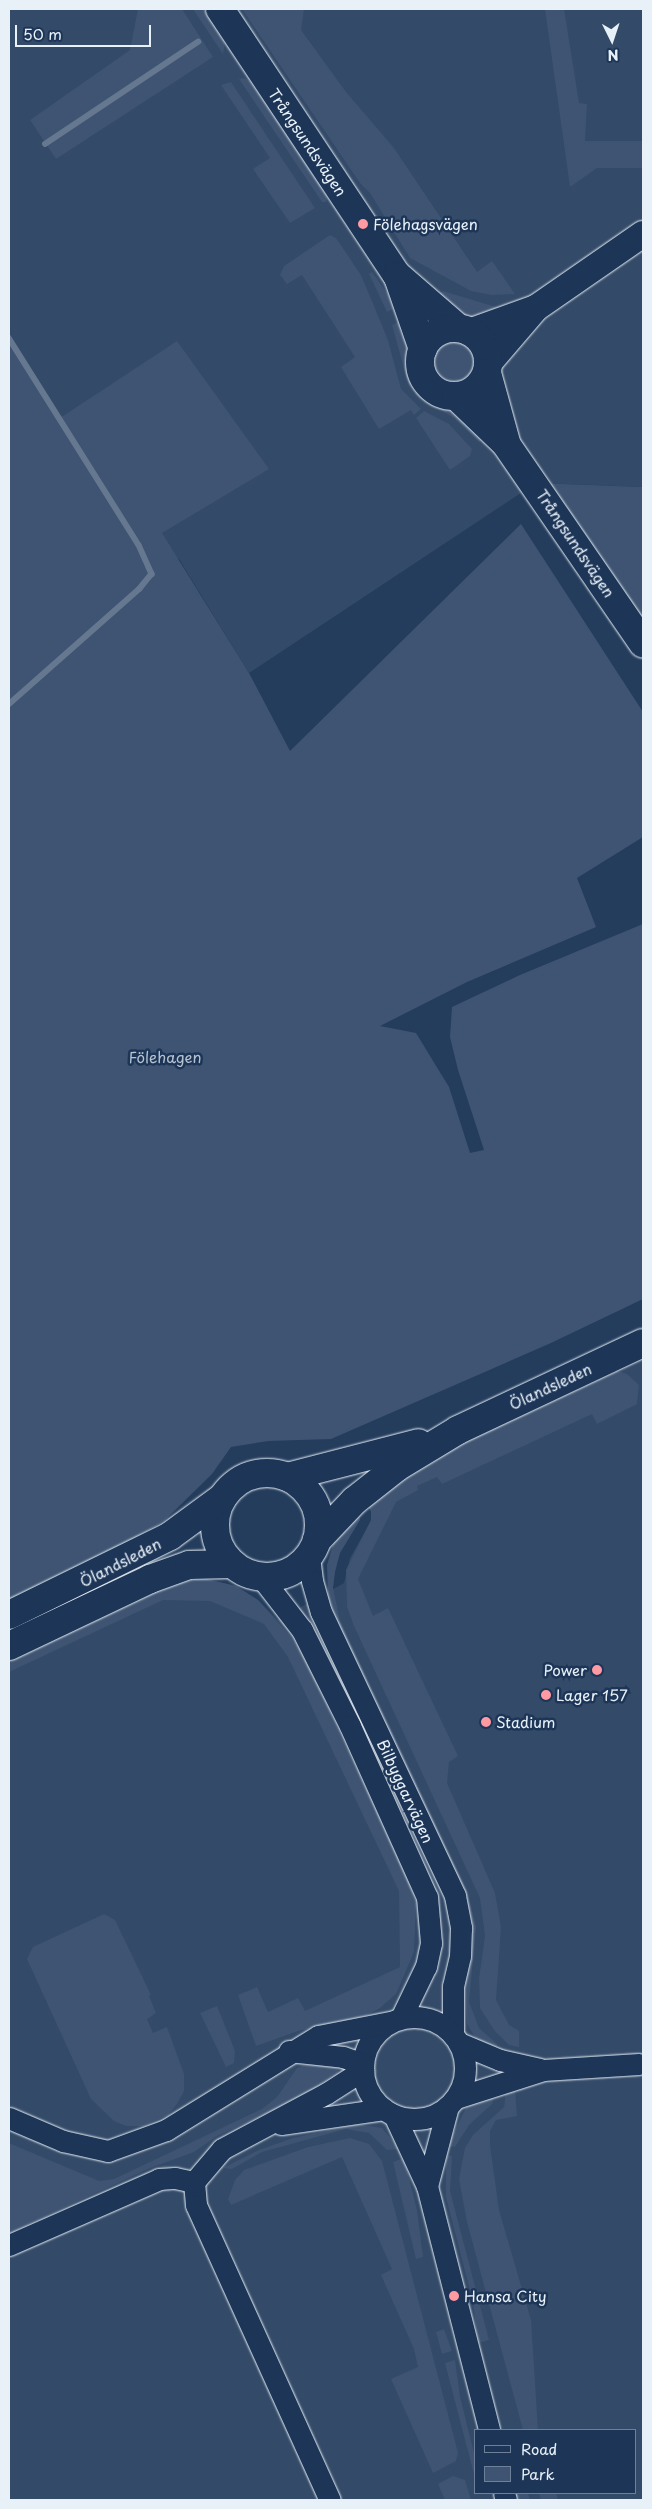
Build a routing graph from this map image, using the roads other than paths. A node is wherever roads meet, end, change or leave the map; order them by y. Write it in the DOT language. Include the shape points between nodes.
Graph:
graph roads {
  1 [pos="220,9"];
  2 [pos="643,234"];
  3 [pos="397,275"];
  4 [pos="536,308"];
  5 [pos="464,330"];
  6 [pos="423,349"];
  7 [pos="488,368"];
  8 [pos="456,396"];
  9 [pos="506,444"];
  10 [pos="643,643"];
  11 [pos="643,1343"];
  12 [pos="458,1430"];
  13 [pos="295,1482"];
  14 [pos="223,1497"];
  15 [pos="313,1548"];
  16 [pos="232,1564"];
  17 [pos="261,1577"];
  18 [pos="9,1615"];
  19 [pos="9,1646"];
  20 [pos="395,2020"];
  21 [pos="456,2039"];
  22 [pos="289,2052"];
  23 [pos="640,2064"];
  24 [pos="363,2067"];
  25 [pos="543,2070"];
  26 [pos="452,2102"];
  27 [pos="389,2112"];
  28 [pos="9,2118"];
  29 [pos="269,2125"];
  30 [pos="194,2182"];
  31 [pos="427,2186"];
  32 [pos="9,2245"];
  33 [pos="489,2429"];
  34 [pos="330,2500"];
  1 -- 3 [label="main road, Trångsundsvägen"];
  2 -- 4 [label="street"];
  3 -- 5 [label="main road, Trångsundsvägen"];
  3 -- 6 [label="main road, Trångsundsvägen"];
  4 -- 5 [label="street"];
  4 -- 7 [label="street"];
  5 -- 6 [label="main road" via="438,332"];
  5 -- 7 [label="main road" via="484,346"];
  6 -- 8 [label="main road" via="420,360 426,382 444,395"];
  7 -- 8 [label="main road" via="475,389"];
  7 -- 9 [label="main road, Trångsundsvägen"];
  8 -- 9 [label="main road, Trångsundsvägen"];
  9 -- 10 [label="main road, Trångsundsvägen"];
  11 -- 12 [label="main road, Ölandsleden"];
  12 -- 13 [label="main road, Ölandsleden" via="392,1451 342,1480"];
  12 -- 15 [label="main road, Ölandsleden" via="397,1467 349,1506"];
  13 -- 14 [label="main road, Ölandsleden" via="270,1472 251,1475 235,1483"];
  13 -- 15 [label="main road" via="314,1501 320,1524"];
  14 -- 16 [label="main road, Ölandsleden" via="214,1525 220,1546"];
  14 -- 18 [label="main road, Ölandsleden" via="170,1536"];
  15 -- 17 [label="main road, Ölandsleden" via="282,1575"];
  15 -- 21 [label="street, Bilbyggarvägen" via="312,1581 321,1612 455,1896 461,1928 454,1986"];
  16 -- 17 [label="main road, Ölandsleden"];
  16 -- 19 [label="main road, Ölandsleden" via="189,1565 150,1579"];
  17 -- 20 [label="street, Bilbyggarvägen" via="302,1630 350,1726 427,1897 431,1943 426,1966"];
  20 -- 21 [label="street" via="434,2020"];
  20 -- 22 [label="street" via="318,2036"];
  20 -- 24 [label="street, Bilbyggarvägen" via="372,2038"];
  21 -- 25 [label="street" via="500,2060"];
  21 -- 26 [label="street, Bilbyggarvägen" via="465,2071"];
  22 -- 24 [label="street" via="343,2057"];
  22 -- 28 [label="street" via="166,2130 108,2151 63,2141"];
  23 -- 25 [label="street"];
  24 -- 27 [label="street, Bilbyggarvägen" via="369,2092"];
  24 -- 29 [label="street"];
  25 -- 26 [label="street"];
  26 -- 27 [label="street" via="428,2117 405,2118"];
  26 -- 31 [label="street, Bilbyggarvägen"];
  27 -- 29 [label="street"];
  27 -- 31 [label="street, Bilbyggarvägen"];
  29 -- 30 [label="street" via="222,2149"];
  30 -- 32 [label="street" via="159,2179"];
  30 -- 34 [label="street" via="196,2205"];
  31 -- 33 [label="street, Bilbyggarvägen"];
}
